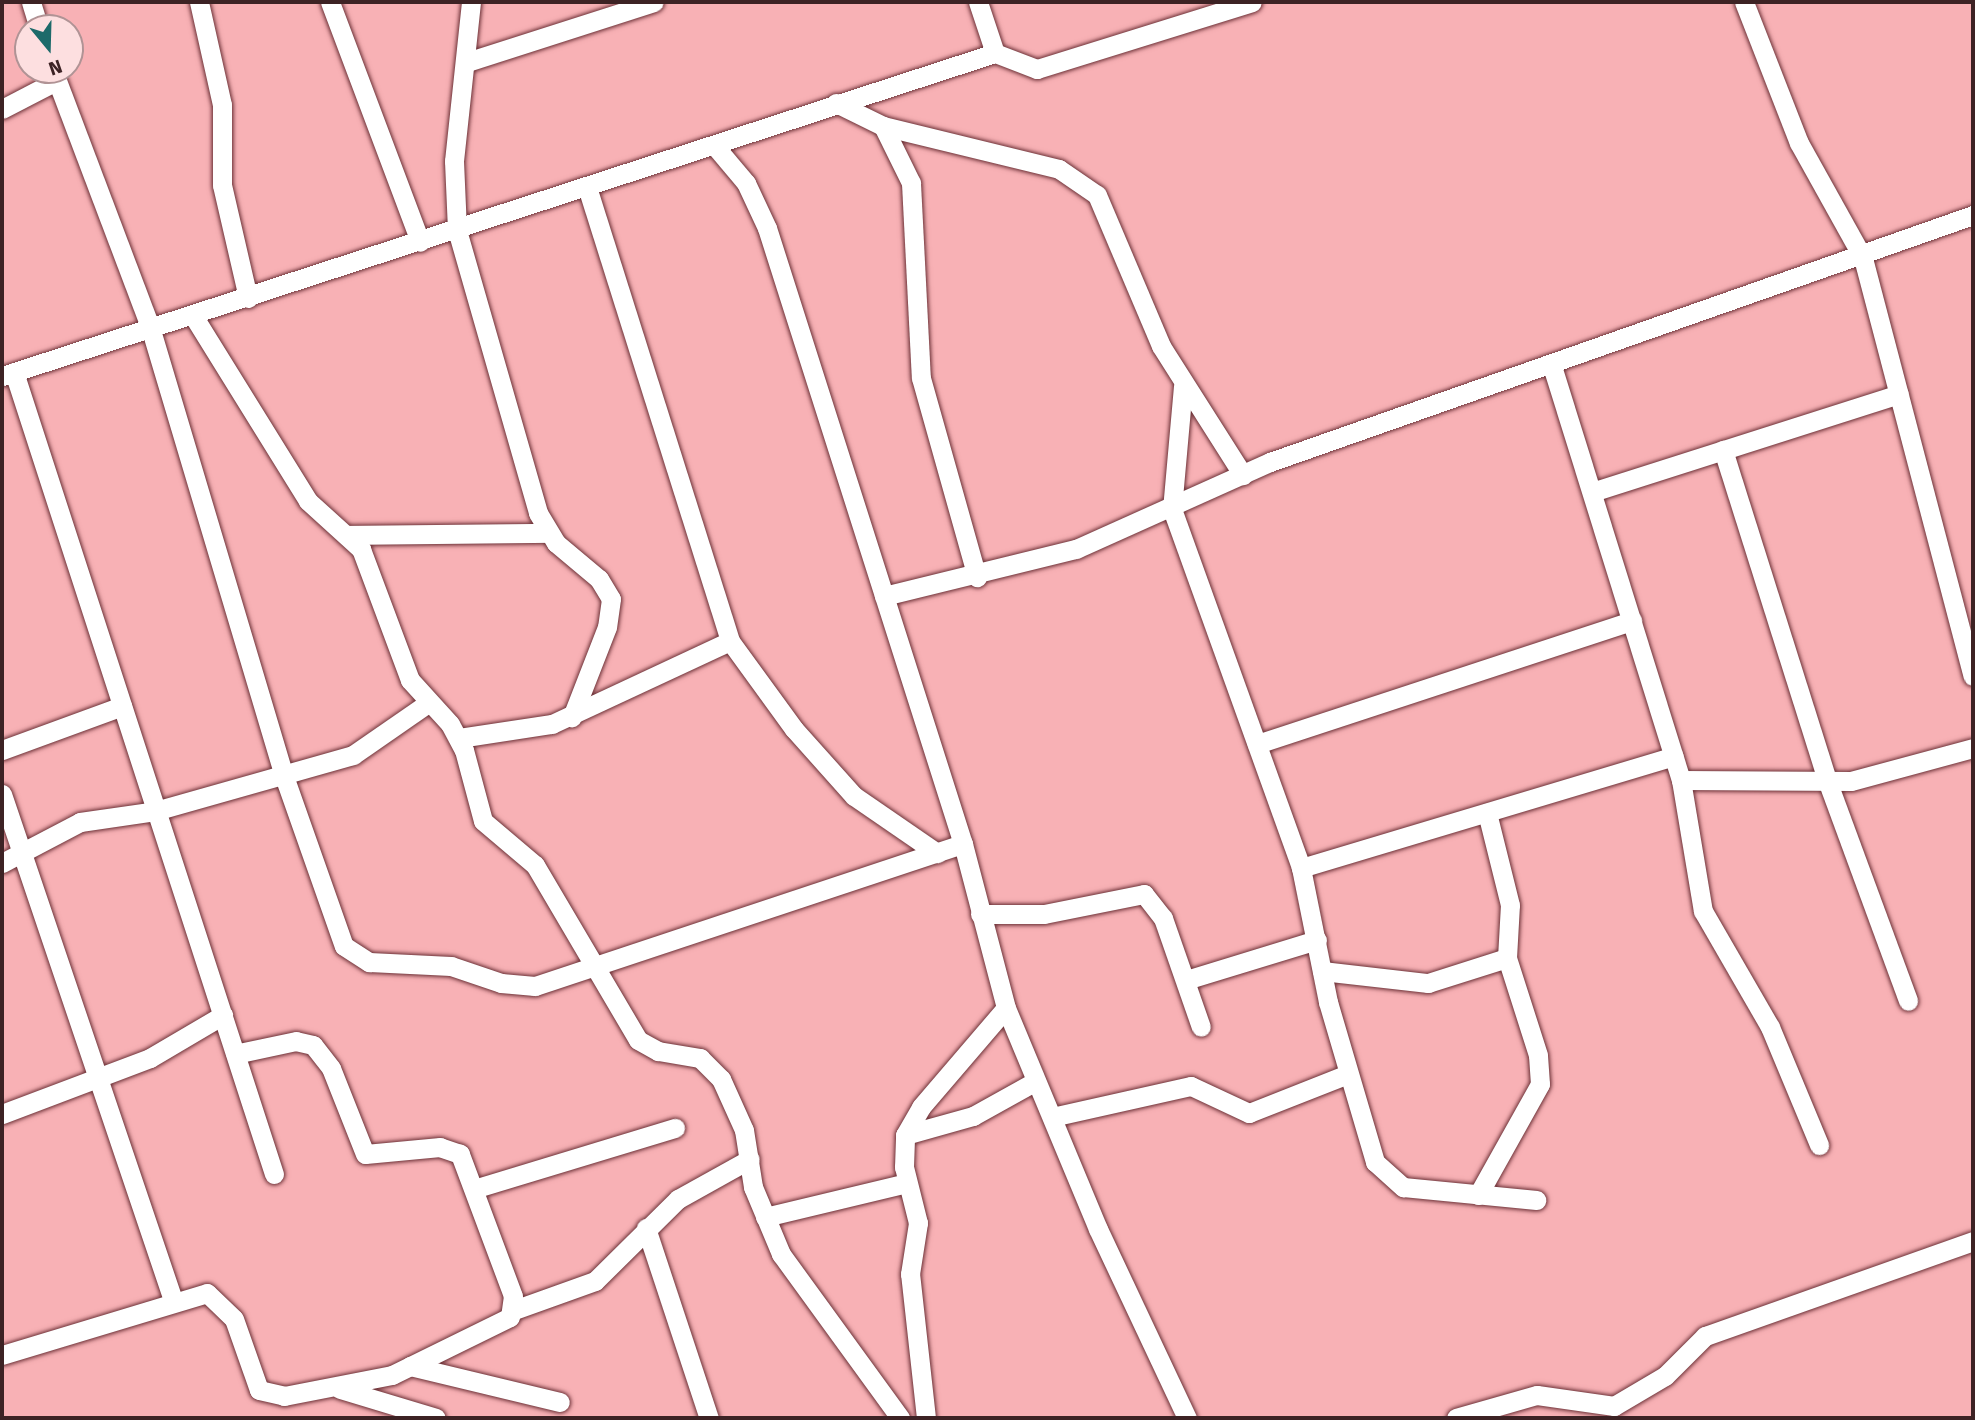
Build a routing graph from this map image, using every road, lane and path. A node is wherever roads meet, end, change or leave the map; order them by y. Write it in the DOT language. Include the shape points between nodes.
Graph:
graph roads {
  1 [pos="199,2"];
  2 [pos="330,2"];
  3 [pos="471,2"];
  4 [pos="654,2"];
  5 [pos="978,2"];
  6 [pos="1252,2"];
  7 [pos="1744,2"];
  8 [pos="995,53"];
  9 [pos="467,62"];
  10 [pos="41,84"];
  11 [pos="58,84"];
  12 [pos="836,103"];
  13 [pos="2,109"];
  14 [pos="883,127"];
  15 [pos="714,145"];
  16 [pos="587,187"];
  17 [pos="1973,215"];
  18 [pos="457,230"];
  19 [pos="420,242"];
  20 [pos="1863,258"];
  21 [pos="248,299"];
  22 [pos="194,317"];
  23 [pos="150,330"];
  24 [pos="1552,366"];
  25 [pos="6,372"];
  26 [pos="1183,386"];
  27 [pos="1899,394"];
  28 [pos="1723,450"];
  29 [pos="1243,475"];
  30 [pos="1592,492"];
  31 [pos="1172,509"];
  32 [pos="547,533"];
  33 [pos="349,535"];
  34 [pos="977,577"];
  35 [pos="884,596"];
  36 [pos="1632,621"];
  37 [pos="730,641"];
  38 [pos="1970,653"];
  39 [pos="1973,676"];
  40 [pos="428,703"];
  41 [pos="122,706"];
  42 [pos="572,717"];
  43 [pos="459,738"];
  44 [pos="1257,744"];
  45 [pos="1973,748"];
  46 [pos="2,750"];
  47 [pos="1674,756"];
  48 [pos="284,776"];
  49 [pos="1681,780"];
  50 [pos="1828,783"];
  51 [pos="2,794"];
  52 [pos="155,811"];
  53 [pos="1487,813"];
  54 [pos="963,844"];
  55 [pos="25,851"];
  56 [pos="937,853"];
  57 [pos="2,863"];
  58 [pos="1301,868"];
  59 [pos="980,914"];
  60 [pos="1317,940"];
  61 [pos="1507,958"];
  62 [pos="593,968"];
  63 [pos="1322,971"];
  64 [pos="1186,980"];
  65 [pos="1908,1001"];
  66 [pos="1006,1008"];
  67 [pos="223,1015"];
  68 [pos="1200,1027"];
  69 [pos="235,1054"];
  70 [pos="1348,1074"];
  71 [pos="100,1078"];
  72 [pos="1034,1082"];
  73 [pos="2,1114"];
  74 [pos="1052,1117"];
  75 [pos="675,1128"];
  76 [pos="905,1135"];
  77 [pos="1819,1145"];
  78 [pos="750,1159"];
  79 [pos="274,1174"];
  80 [pos="907,1183"];
  81 [pos="477,1188"];
  82 [pos="1478,1195"];
  83 [pos="1536,1200"];
  84 [pos="765,1217"];
  85 [pos="646,1228"];
  86 [pos="1973,1241"];
  87 [pos="173,1300"];
  88 [pos="514,1310"];
  89 [pos="2,1355"];
  90 [pos="410,1366"];
  91 [pos="339,1388"];
  92 [pos="560,1402"];
  93 [pos="436,1418"];
  94 [pos="709,1418"];
  95 [pos="900,1418"];
  96 [pos="926,1418"];
  97 [pos="1186,1418"];
  98 [pos="1456,1418"];
  1 -- 21 [label="street" via="222,105 222,185"];
  2 -- 19 [label="street"];
  3 -- 9 [label="street"];
  4 -- 9 [label="street"];
  5 -- 8 [label="street"];
  6 -- 8 [label="street" via="1056,66 1020,68"];
  7 -- 20 [label="street" via="1799,144"];
  8 -- 12 [label="street"];
  9 -- 18 [label="street" via="454,162"];
  10 -- 13 [label="street"];
  11 -- 23 [label="street"];
  12 -- 14 [label="street"];
  12 -- 15 [label="street"];
  14 -- 26 [label="street" via="1078,177 1108,214 1138,295"];
  14 -- 34 [label="street" via="911,183 920,378"];
  15 -- 16 [label="street"];
  15 -- 35 [label="street" via="761,212"];
  16 -- 18 [label="street"];
  16 -- 37 [label="street"];
  17 -- 20 [label="street"];
  18 -- 19 [label="street"];
  18 -- 32 [label="street"];
  19 -- 21 [label="street"];
  20 -- 24 [label="street"];
  20 -- 27 [label="street"];
  21 -- 22 [label="street"];
  22 -- 23 [label="street"];
  22 -- 33 [label="street" via="301,491"];
  23 -- 25 [label="street"];
  23 -- 48 [label="street"];
  24 -- 29 [label="street"];
  24 -- 30 [label="street"];
  25 -- 41 [label="street"];
  26 -- 29 [label="street"];
  26 -- 31 [label="street"];
  27 -- 28 [label="street"];
  27 -- 38 [label="street"];
  28 -- 30 [label="street"];
  28 -- 50 [label="street"];
  29 -- 31 [label="street"];
  30 -- 36 [label="street"];
  31 -- 34 [label="street" via="1076,549"];
  31 -- 44 [label="street"];
  32 -- 33 [label="street"];
  32 -- 42 [label="street" via="599,579 611,600 607,627"];
  33 -- 40 [label="street" via="366,557 403,666"];
  34 -- 35 [label="street"];
  35 -- 54 [label="street"];
  36 -- 44 [label="street"];
  36 -- 47 [label="street"];
  37 -- 42 [label="street"];
  37 -- 56 [label="street" via="793,729 854,796"];
  38 -- 39 [label="street"];
  40 -- 43 [label="street"];
  40 -- 48 [label="street" via="371,747"];
  41 -- 46 [label="street"];
  41 -- 52 [label="street"];
  42 -- 43 [label="street" via="504,735"];
  43 -- 62 [label="street" via="484,821 535,865"];
  44 -- 58 [label="street"];
  45 -- 50 [label="street"];
  47 -- 49 [label="street"];
  47 -- 53 [label="street"];
  48 -- 52 [label="street"];
  48 -- 62 [label="street" via="337,932 356,956 390,965 451,966 518,986"];
  49 -- 50 [label="street"];
  49 -- 77 [label="street" via="1703,911 1770,1027"];
  50 -- 65 [label="street"];
  51 -- 55 [label="street"];
  52 -- 55 [label="street" via="70,826"];
  52 -- 67 [label="street"];
  53 -- 58 [label="street"];
  53 -- 61 [label="street" via="1510,905"];
  54 -- 56 [label="street"];
  54 -- 59 [label="street"];
  55 -- 57 [label="street"];
  55 -- 71 [label="street"];
  56 -- 62 [label="street"];
  58 -- 60 [label="street"];
  59 -- 64 [label="street" via="1044,914 1143,894 1158,907"];
  59 -- 66 [label="street"];
  60 -- 63 [label="street"];
  60 -- 64 [label="street"];
  61 -- 63 [label="street" via="1421,983"];
  61 -- 82 [label="street" via="1538,1055 1540,1084"];
  62 -- 78 [label="street" via="638,1040 712,1067 738,1113"];
  63 -- 70 [label="street"];
  64 -- 68 [label="street"];
  66 -- 72 [label="street"];
  66 -- 76 [label="street" via="921,1107"];
  67 -- 69 [label="street"];
  67 -- 71 [label="street"];
  69 -- 79 [label="street"];
  69 -- 81 [label="street" via="296,1041 313,1045 331,1068 365,1154 453,1149 469,1166"];
  70 -- 74 [label="street" via="1249,1113 1191,1086"];
  70 -- 82 [label="street" via="1375,1162 1386,1178 1422,1191"];
  71 -- 73 [label="street"];
  71 -- 87 [label="street"];
  72 -- 74 [label="street"];
  72 -- 76 [label="street" via="973,1116"];
  74 -- 97 [label="street"];
  75 -- 81 [label="street"];
  76 -- 80 [label="street"];
  78 -- 84 [label="street"];
  78 -- 85 [label="street" via="691,1188"];
  80 -- 84 [label="street"];
  80 -- 96 [label="street" via="918,1223 910,1274"];
  81 -- 88 [label="street"];
  82 -- 83 [label="street"];
  84 -- 95 [label="street" via="789,1270"];
  85 -- 88 [label="street" via="595,1281"];
  85 -- 94 [label="street"];
  86 -- 98 [label="street" via="1705,1336 1665,1376 1614,1406 1537,1395"];
  87 -- 89 [label="street"];
  87 -- 91 [label="street" via="206,1293 227,1307 259,1390 284,1396"];
  88 -- 90 [label="street" via="504,1321"];
  90 -- 91 [label="street"];
  90 -- 92 [label="street"];
  91 -- 93 [label="street"];
}
